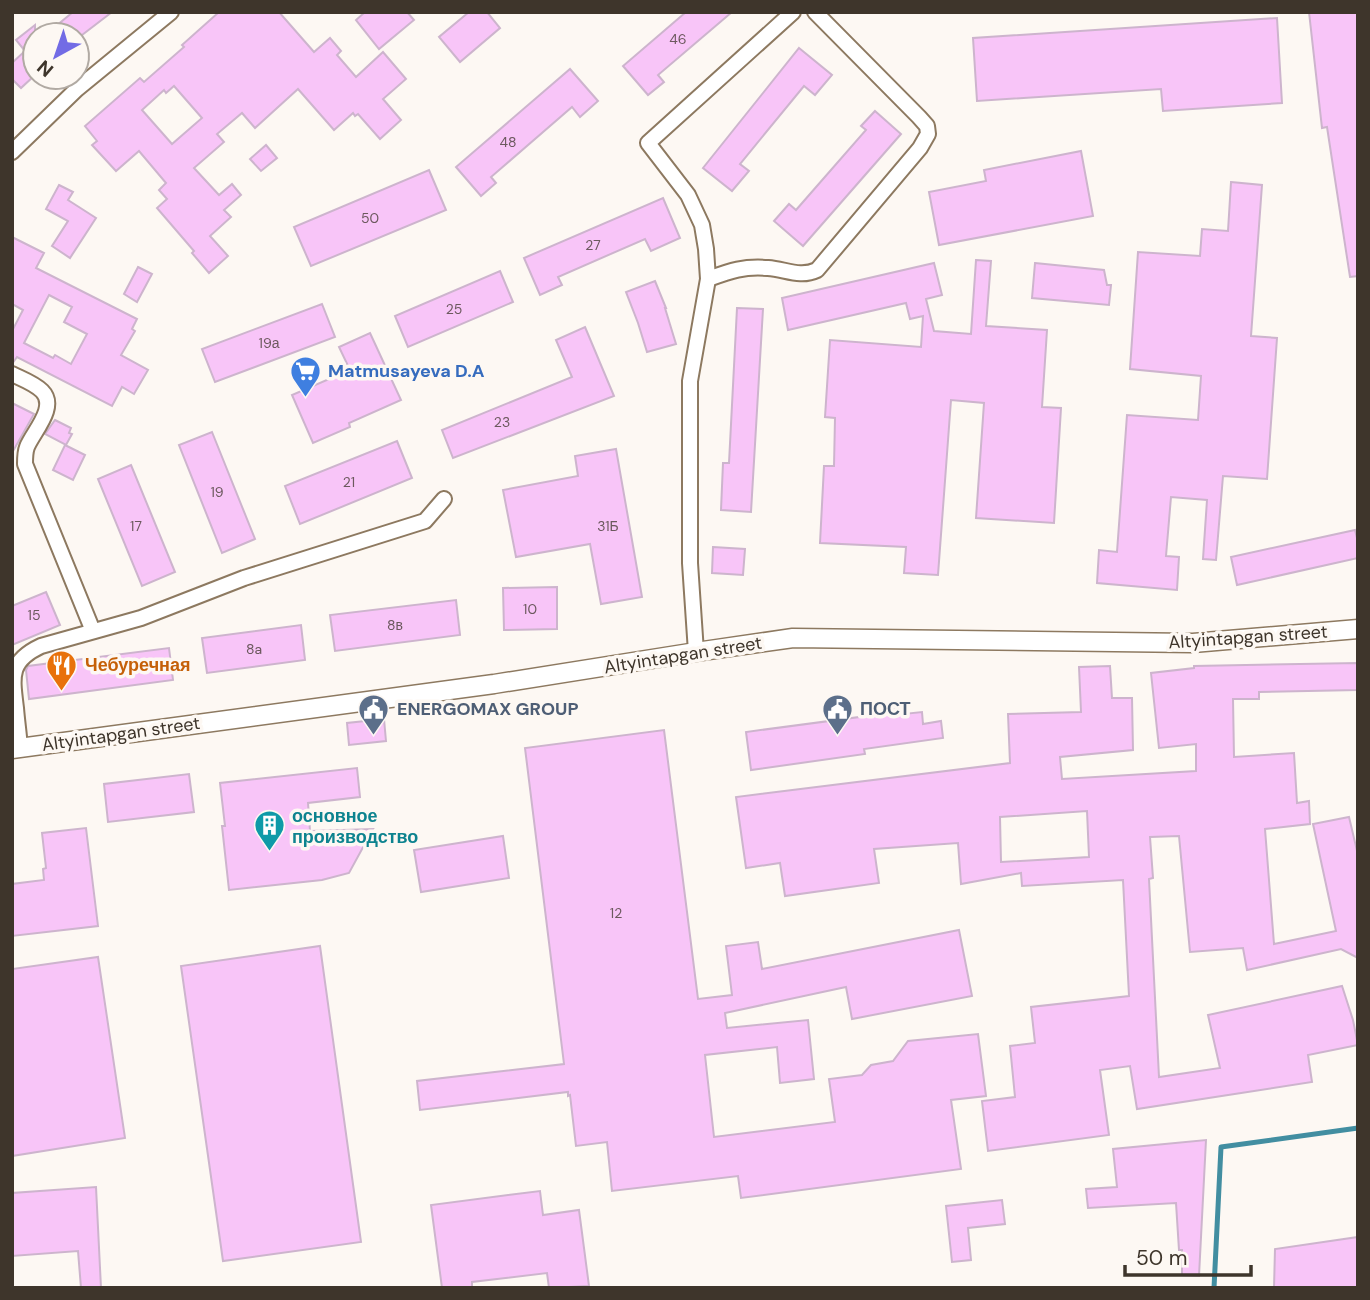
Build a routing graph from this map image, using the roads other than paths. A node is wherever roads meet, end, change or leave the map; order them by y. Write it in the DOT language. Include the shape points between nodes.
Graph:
graph roads {
  1 [pos="171,12"];
  2 [pos="793,12"];
  3 [pos="815,12"];
  4 [pos="12,152"];
  5 [pos="708,279"];
  6 [pos="12,374"];
  7 [pos="444,499"];
  8 [pos="1358,629"];
  9 [pos="93,631"];
  10 [pos="696,652"];
  11 [pos="16,748"];
  1 -- 4 [label="street" via="77,89"];
  2 -- 5 [label="street" via="648,143 688,195 702,225"];
  3 -- 5 [label="street" via="919,117 928,134 817,270 808,274 737,268"];
  5 -- 10 [label="street" via="690,381 690,563"];
  6 -- 9 [label="street" via="44,393 48,402 26,449 25,464"];
  7 -- 9 [label="street" via="425,521"];
  8 -- 10 [label="street, Altyintapgan street" via="1193,643 793,638"];
  9 -- 11 [label="street" via="41,646 18,664 12,679"];
  10 -- 11 [label="street, Altyintapgan street"];
}
